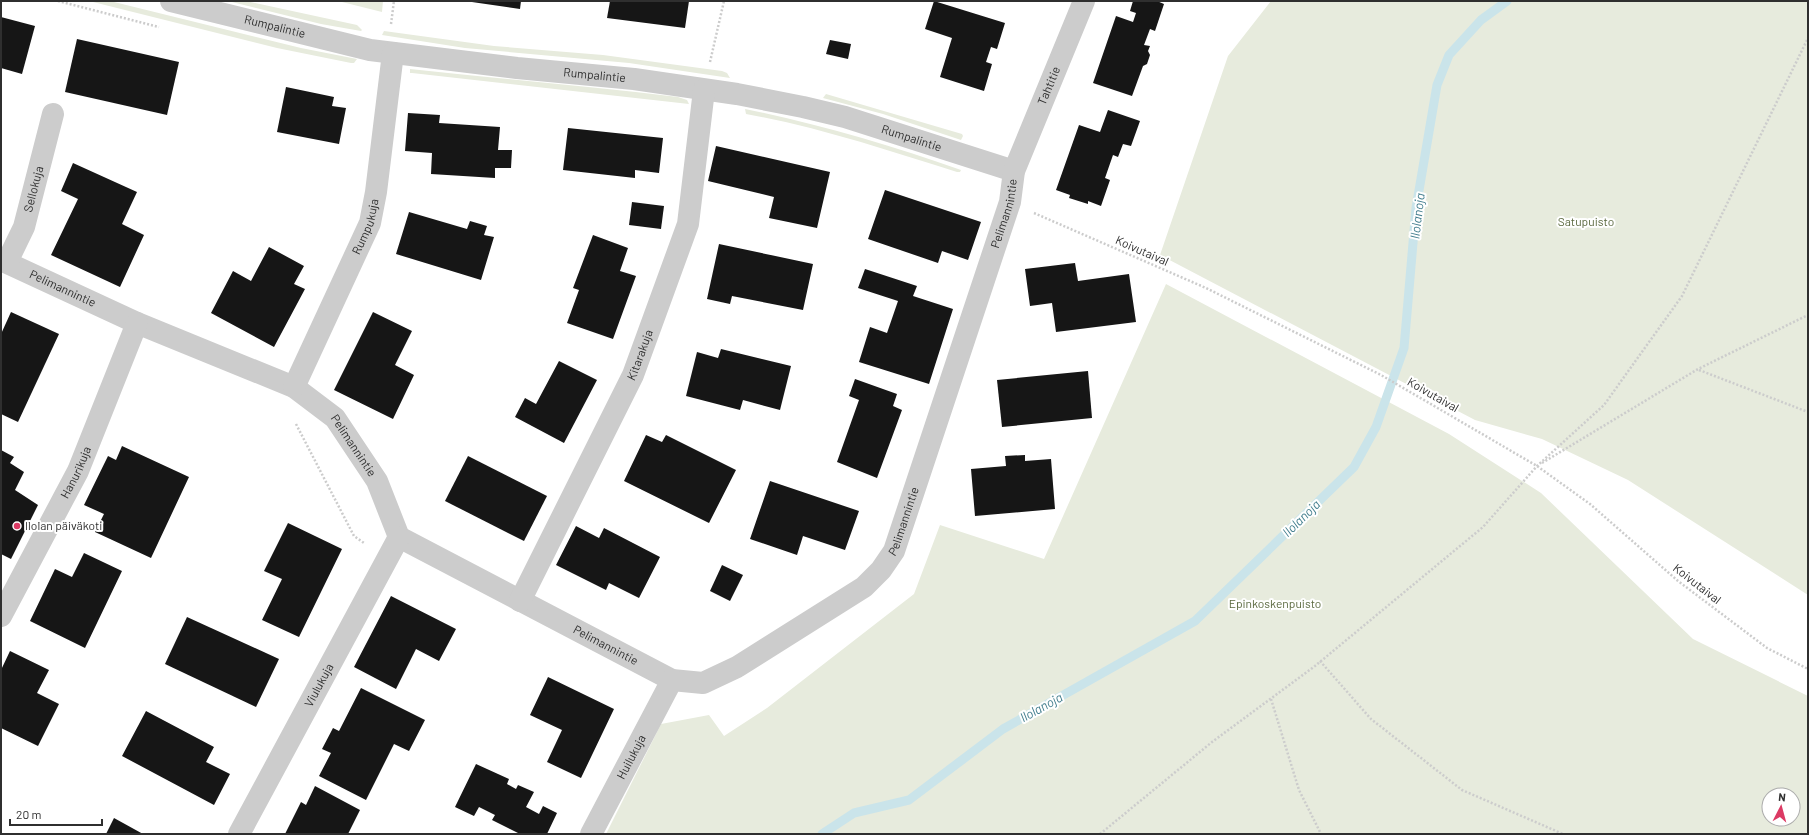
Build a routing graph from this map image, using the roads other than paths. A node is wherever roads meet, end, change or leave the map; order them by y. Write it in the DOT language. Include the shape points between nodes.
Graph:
graph roads {
  1 [pos="171,1"];
  2 [pos="1084,1"];
  3 [pos="393,53"];
  4 [pos="704,90"];
  5 [pos="53,114"];
  6 [pos="1014,171"];
  7 [pos="4,261"];
  8 [pos="137,323"];
  9 [pos="294,387"];
  10 [pos="399,537"];
  11 [pos="520,601"];
  12 [pos="1,616"];
  13 [pos="672,680"];
  14 [pos="239,834"];
  15 [pos="591,834"];
  1 -- 3 [label="street, Rumpalintie" via="370,50"];
  2 -- 6 [label="street, Tahtitie"];
  3 -- 4 [label="street, Rumpalintie" via="634,79"];
  3 -- 9 [label="street, Rumpukuja" via="370,223"];
  4 -- 6 [label="street, Rumpalintie" via="736,94 845,117"];
  4 -- 11 [label="street, Kitarakuja" via="688,224 633,375"];
  5 -- 7 [label="street, Sellokuja" via="24,227"];
  6 -- 13 [label="street, Pelimannintie" via="1010,202 894,552 864,587 737,667 703,683"];
  7 -- 8 [label="street, Pelimannintie"];
  8 -- 9 [label="street, Pelimannintie"];
  8 -- 12 [label="street, Hanurikuja" via="78,471"];
  9 -- 10 [label="street, Pelimannintie" via="335,418 377,481"];
  10 -- 11 [label="street, Pelimannintie"];
  10 -- 14 [label="street, Viulukuja"];
  11 -- 13 [label="street, Pelimannintie"];
  13 -- 15 [label="street, Huilukuja"];
}
